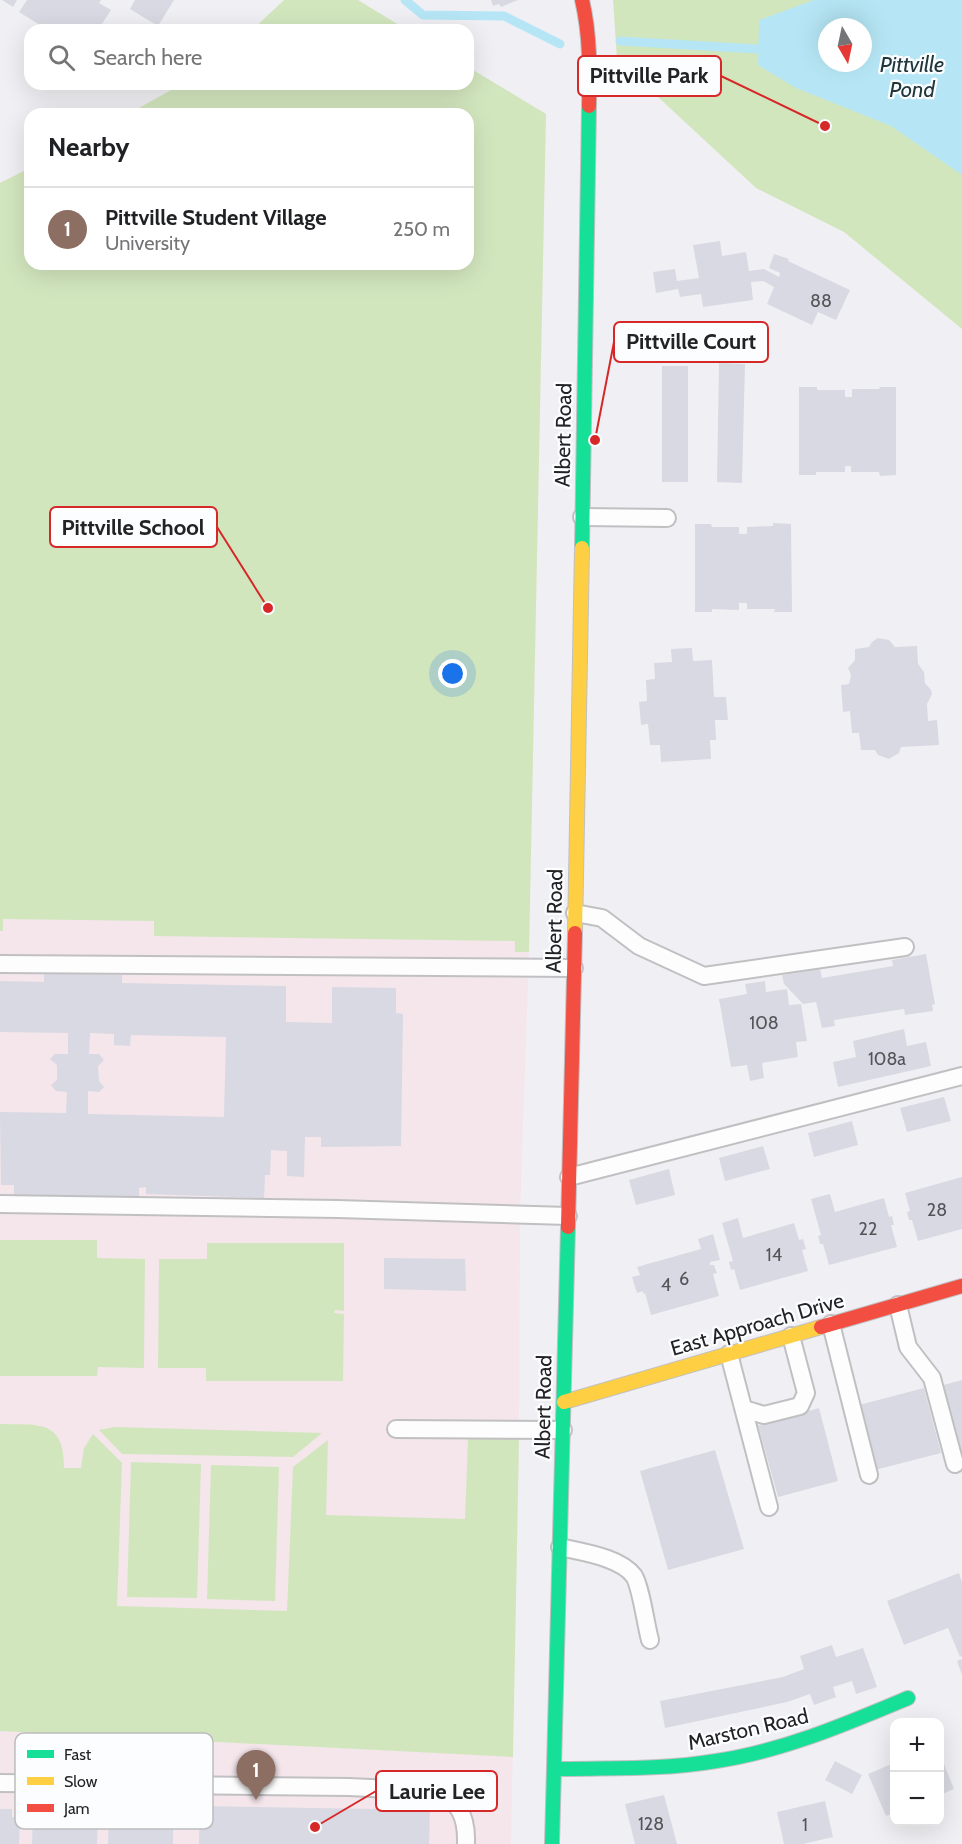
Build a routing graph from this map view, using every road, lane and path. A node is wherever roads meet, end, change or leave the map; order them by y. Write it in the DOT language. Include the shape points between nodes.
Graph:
graph roads {
  1 [pos="582,0"];
  2 [pos="582,517"];
  3 [pos="668,518"];
  4 [pos="575,913"];
  5 [pos="905,947"];
  6 [pos="0,964"];
  7 [pos="574,968"];
  8 [pos="962,1076"];
  9 [pos="569,1177"];
  10 [pos="0,1204"];
  11 [pos="568,1216"];
  12 [pos="962,1286"];
  13 [pos="898,1305"];
  14 [pos="831,1324"];
  15 [pos="791,1336"];
  16 [pos="729,1354"];
  17 [pos="564,1402"];
  18 [pos="744,1409"];
  19 [pos="396,1429"];
  20 [pos="563,1430"];
  21 [pos="955,1464"];
  22 [pos="869,1475"];
  23 [pos="769,1507"];
  24 [pos="560,1547"];
  25 [pos="650,1640"];
  26 [pos="908,1698"];
  27 [pos="555,1769"];
  28 [pos="0,1783"];
  29 [pos="15,1783"];
  30 [pos="213,1786"];
  31 [pos="466,1844"];
  32 [pos="552,1844"];
  1 -- 2 [label="street, Albert Road" via="590,72"];
  2 -- 3 [label="lane"];
  2 -- 4 [label="street, Albert Road"];
  4 -- 5 [label="lane" via="602,918 639,946 704,976"];
  4 -- 7 [label="street, Albert Road"];
  6 -- 7 [label="lane"];
  7 -- 9 [label="street, Albert Road"];
  8 -- 9 [label="lane"];
  9 -- 11 [label="street, Albert Road"];
  10 -- 11 [label="lane"];
  11 -- 17 [label="street, Albert Road"];
  12 -- 13 [label="street, East Approach Drive"];
  13 -- 14 [label="street, East Approach Drive"];
  13 -- 21 [label="lane" via="908,1347 932,1378"];
  14 -- 15 [label="street, East Approach Drive"];
  14 -- 22 [label="lane"];
  15 -- 16 [label="street, East Approach Drive"];
  15 -- 18 [label="lane" via="806,1393 800,1406 764,1415"];
  16 -- 17 [label="street, East Approach Drive"];
  16 -- 18 [label="lane"];
  17 -- 20 [label="street, Albert Road"];
  18 -- 23 [label="lane"];
  19 -- 20 [label="lane"];
  20 -- 24 [label="street, Albert Road"];
  24 -- 25 [label="lane" via="594,1554 628,1570 635,1578"];
  24 -- 27 [label="street, Albert Road"];
  26 -- 27 [label="street, Marston Road" via="794,1744 719,1761"];
  27 -- 32 [label="street, Albert Road"];
  28 -- 29 [label="lane"];
  30 -- 31 [label="lane" via="434,1791 444,1794 460,1809 465,1818"];
}
